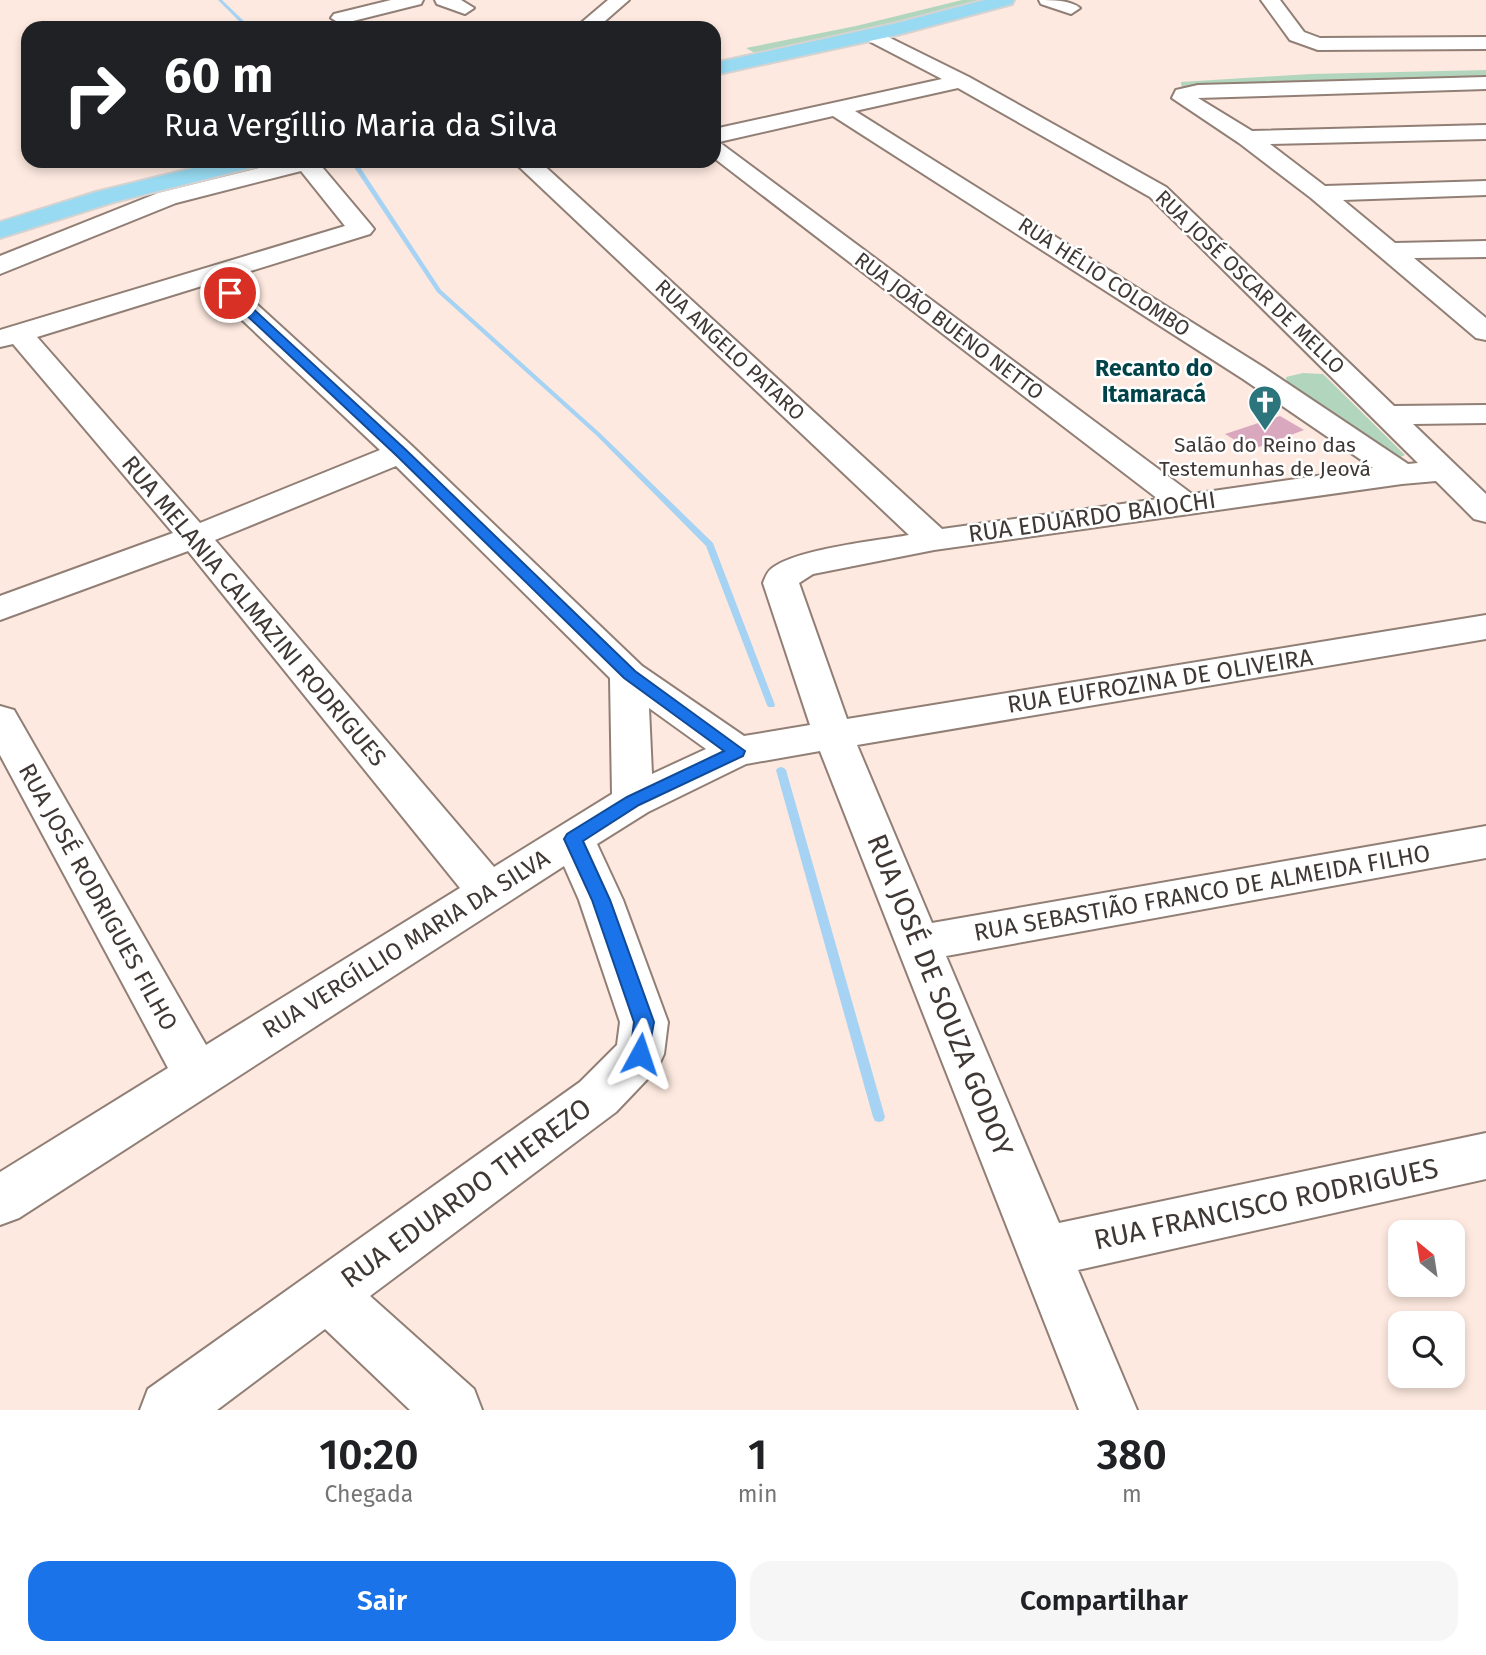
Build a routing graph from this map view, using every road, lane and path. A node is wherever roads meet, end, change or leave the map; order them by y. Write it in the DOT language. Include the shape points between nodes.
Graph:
graph roads {
  1 [pos="444,0"];
  2 [pos="620,0"];
  3 [pos="943,0"];
  4 [pos="1005,0"];
  5 [pos="1048,0"];
  6 [pos="1270,0"];
  7 [pos="399,1"];
  8 [pos="465,8"];
  9 [pos="1071,8"];
  10 [pos="342,18"];
  11 [pos="594,21"];
  12 [pos="872,35"];
  13 [pos="1486,43"];
  14 [pos="740,44"];
  15 [pos="721,48"];
  16 [pos="759,59"];
  17 [pos="721,67"];
  18 [pos="962,81"];
  19 [pos="1486,83"];
  20 [pos="837,109"];
  21 [pos="1486,132"];
  22 [pos="721,134"];
  23 [pos="1247,138"];
  24 [pos="721,152"];
  25 [pos="132,168"];
  26 [pos="222,168"];
  27 [pos="283,168"];
  28 [pos="311,168"];
  29 [pos="533,168"];
  30 [pos="69,184"];
  31 [pos="1486,188"];
  32 [pos="1320,193"];
  33 [pos="1,228"];
  34 [pos="1486,249"];
  35 [pos="1390,251"];
  36 [pos="0,266"];
  37 [pos="211,276"];
  38 [pos="1483,326"];
  39 [pos="10,336"];
  40 [pos="1324,353"];
  41 [pos="1253,373"];
  42 [pos="1486,414"];
  43 [pos="1387,415"];
  44 [pos="401,453"];
  45 [pos="1447,471"];
  46 [pos="1402,474"];
  47 [pos="1184,503"];
  48 [pos="1486,512"];
  49 [pos="194,537"];
  50 [pos="934,540"];
  51 [pos="783,577"];
  52 [pos="0,609"];
  53 [pos="1486,627"];
  54 [pos="629,675"];
  55 [pos="0,719"];
  56 [pos="833,734"];
  57 [pos="737,751"];
  58 [pos="633,801"];
  59 [pos="573,839"];
  60 [pos="1486,842"];
  61 [pos="488,891"];
  62 [pos="919,943"];
  63 [pos="197,1076"];
  64 [pos="1486,1156"];
  65 [pos="0,1201"];
  66 [pos="1045,1252"];
  67 [pos="327,1294"];
  68 [pos="169,1410"];
  69 [pos="453,1410"];
  70 [pos="1108,1410"];
  1 -- 8 [label="street"];
  2 -- 11 [label="street"];
  3 -- 14 [label="main road"];
  4 -- 12 [label="main road"];
  5 -- 9 [label="street"];
  6 -- 13 [label="street" via="1297,36 1307,41"];
  7 -- 10 [label="street"];
  12 -- 16 [label="main road"];
  12 -- 18 [label="street, RUA JOSÉ OSCAR DE MELLO"];
  14 -- 15 [label="main road"];
  14 -- 16 [label="main road" via="743,53"];
  16 -- 17 [label="main road"];
  18 -- 20 [label="street"];
  18 -- 40 [label="street, RUA JOSÉ OSCAR DE MELLO" via="1158,192"];
  19 -- 23 [label="street" via="1184,95 1185,101"];
  20 -- 22 [label="street"];
  20 -- 41 [label="street, RUA HÉLIO COLOMBO"];
  21 -- 23 [label="street"];
  23 -- 32 [label="street"];
  24 -- 47 [label="street, RUA JOÃO BUENO NETTO"];
  25 -- 30 [label="main road"];
  26 -- 33 [label="main road"];
  27 -- 36 [label="street" via="167,198"];
  28 -- 37 [label="street" via="361,229"];
  29 -- 50 [label="street, RUA ANGELO PATARO"];
  31 -- 32 [label="street"];
  32 -- 35 [label="street"];
  34 -- 35 [label="street"];
  35 -- 38 [label="street"];
  37 -- 39 [label="street"];
  37 -- 44 [label="street"];
  39 -- 49 [label="street, RUA MELANIA CALMAZINI RODRIGUES"];
  40 -- 41 [label="street"];
  40 -- 43 [label="street, RUA JOSÉ OSCAR DE MELLO"];
  41 -- 46 [label="street, RUA HÉLIO COLOMBO"];
  42 -- 43 [label="street"];
  43 -- 45 [label="street, RUA JOSÉ OSCAR DE MELLO"];
  44 -- 49 [label="street"];
  44 -- 54 [label="street"];
  45 -- 46 [label="street, RUA EDUARDO BAIOCHI"];
  45 -- 48 [label="street, RUA JOSÉ OSCAR DE MELLO"];
  46 -- 47 [label="street, RUA EDUARDO BAIOCHI"];
  47 -- 50 [label="street, RUA EDUARDO BAIOCHI"];
  49 -- 52 [label="street"];
  49 -- 61 [label="street, RUA MELANIA CALMAZINI RODRIGUES"];
  50 -- 51 [label="street, RUA EDUARDO BAIOCHI" via="803,566"];
  51 -- 56 [label="street, RUA JOSÉ DE SOUZA GODOY" via="781,587"];
  53 -- 56 [label="street, RUA EUFROZINA DE OLIVEIRA"];
  54 -- 57 [label="street"];
  54 -- 58 [label="street"];
  55 -- 63 [label="street, RUA JOSÉ RODRIGUES FILHO"];
  56 -- 57 [label="street, RUA VERGÍLLIO MARIA DA SILVA"];
  56 -- 62 [label="street, RUA JOSÉ DE SOUZA GODOY"];
  57 -- 58 [label="street, RUA VERGÍLLIO MARIA DA SILVA"];
  58 -- 59 [label="street, RUA VERGÍLLIO MARIA DA SILVA"];
  59 -- 61 [label="street, RUA VERGÍLLIO MARIA DA SILVA"];
  59 -- 67 [label="street, RUA EDUARDO THEREZO" via="601,900 644,1022 640,1054 598,1097"];
  60 -- 62 [label="street, RUA SEBASTIÃO FRANCO DE ALMEIDA FILHO"];
  61 -- 63 [label="street, RUA VERGÍLLIO MARIA DA SILVA"];
  62 -- 66 [label="street, RUA JOSÉ DE SOUZA GODOY"];
  63 -- 65 [label="street, RUA VERGÍLLIO MARIA DA SILVA"];
  64 -- 66 [label="street, RUA FRANCISCO RODRIGUES"];
  66 -- 70 [label="street, RUA JOSÉ DE SOUZA GODOY"];
  67 -- 68 [label="street, RUA EDUARDO THEREZO"];
  67 -- 69 [label="street"];
}
